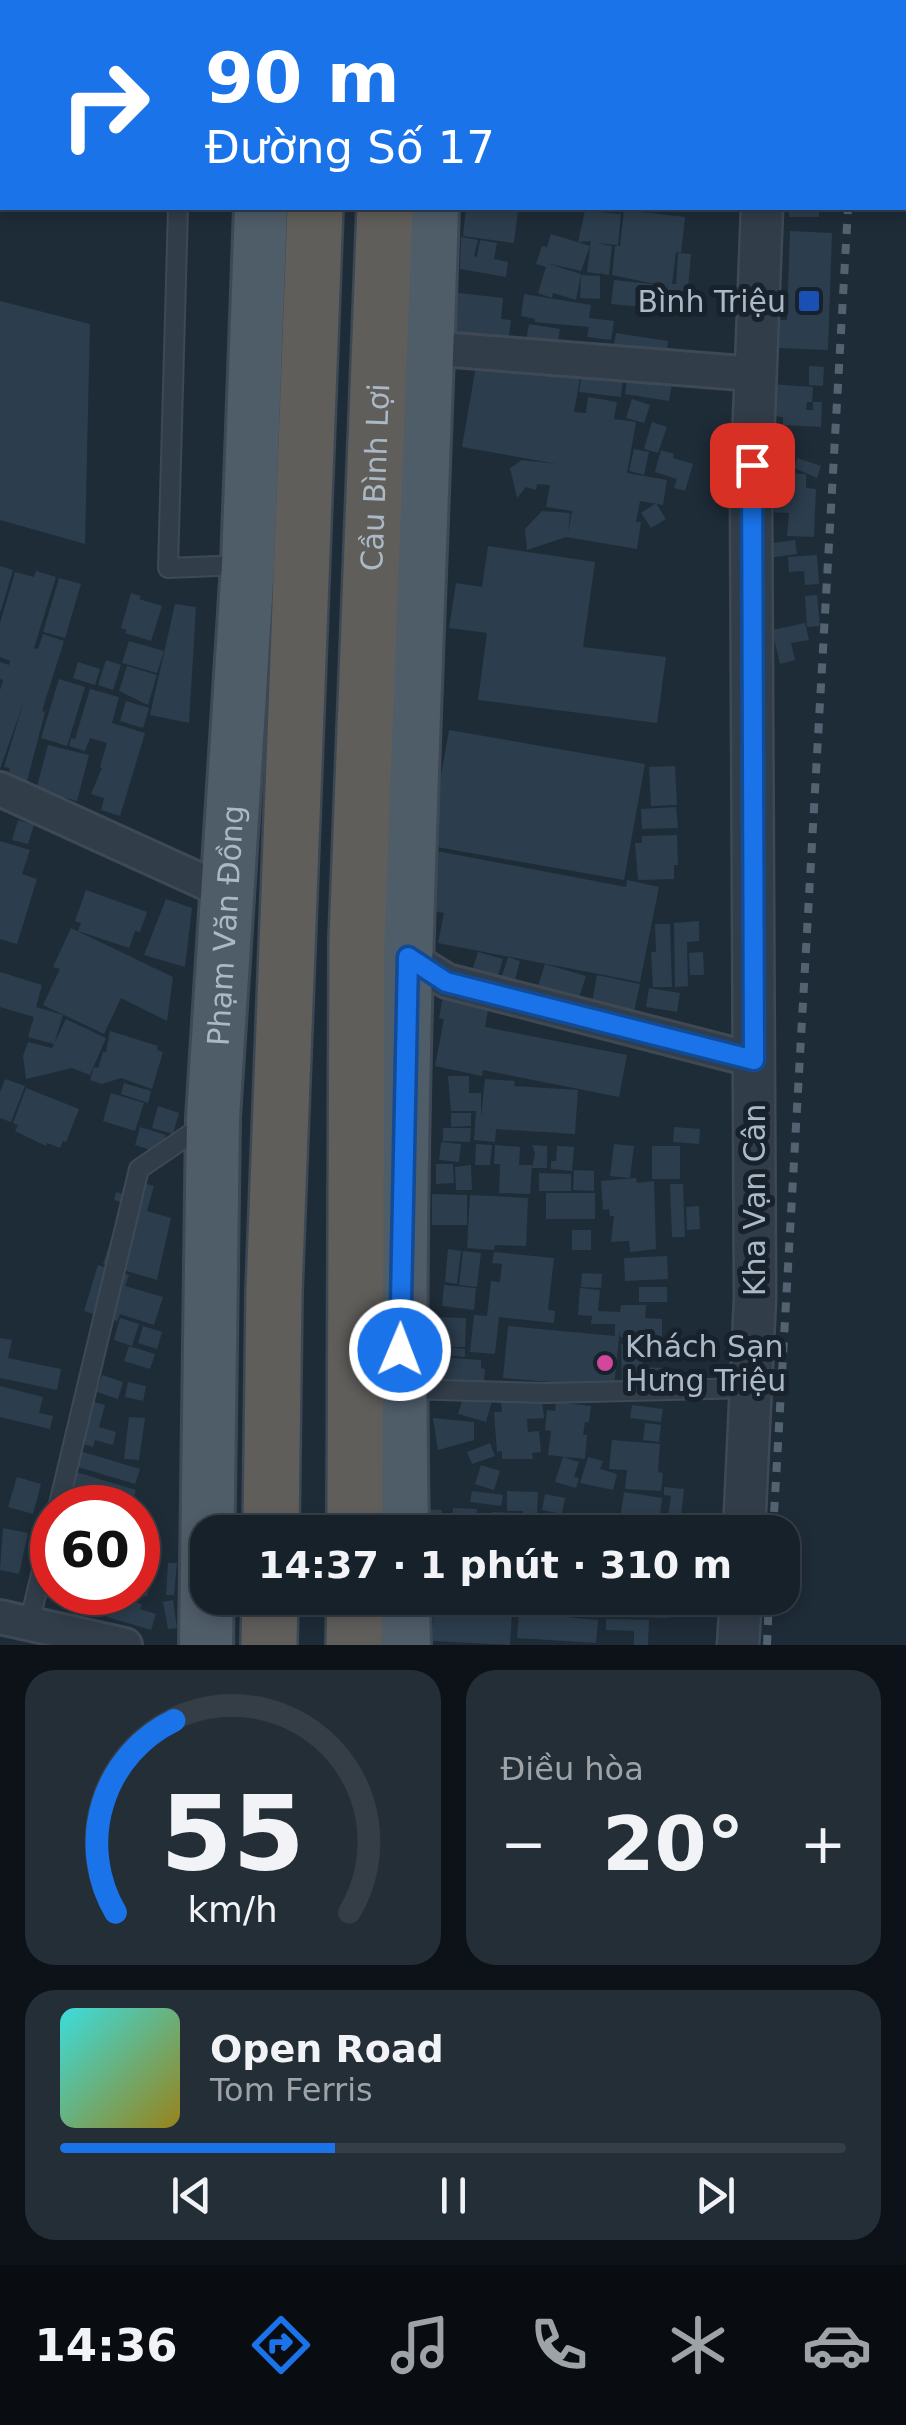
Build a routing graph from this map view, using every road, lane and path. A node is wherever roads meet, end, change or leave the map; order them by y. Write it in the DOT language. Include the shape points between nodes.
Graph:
graph roads {
  1 [pos="178,210"];
  2 [pos="262,210"];
  3 [pos="315,210"];
  4 [pos="385,210"];
  5 [pos="432,210"];
  6 [pos="762,210"];
  7 [pos="428,348"];
  8 [pos="754,374"];
  9 [pos="248,565"];
  10 [pos="0,789"];
  11 [pos="228,893"];
  12 [pos="288,922"];
  13 [pos="356,938"];
  14 [pos="408,957"];
  15 [pos="754,1060"];
  16 [pos="213,1118"];
  17 [pos="751,1388"];
  18 [pos="399,1389"];
  19 [pos="63,1485"];
  20 [pos="270,1515"];
  21 [pos="356,1515"];
  22 [pos="402,1515"];
  23 [pos="745,1515"];
  24 [pos="30,1582"];
  25 [pos="270,1615"];
  26 [pos="355,1615"];
  27 [pos="403,1615"];
  28 [pos="740,1615"];
  29 [pos="14,1620"];
  30 [pos="124,1645"];
  31 [pos="206,1645"];
  32 [pos="269,1645"];
  33 [pos="354,1645"];
  34 [pos="404,1645"];
  35 [pos="738,1645"];
  1 -- 9 [label="lane" via="168,568"];
  2 -- 9 [label="main road, Phạm Văn Đồng"];
  3 -- 12 [label="highway, Phạm Văn Đồng"];
  4 -- 13 [label="highway, Cầu Bình Lợi"];
  5 -- 7 [label="main road"];
  6 -- 8 [label="street, Kha Vạn Cân"];
  7 -- 8 [label="street"];
  7 -- 14 [label="main road"];
  8 -- 15 [label="street, Kha Vạn Cân"];
  9 -- 11 [label="main road, Phạm Văn Đồng"];
  10 -- 11 [label="street"];
  11 -- 12 [label="main road"];
  11 -- 16 [label="main road, Phạm Văn Đồng"];
  12 -- 20 [label="highway, Phạm Văn Đồng"];
  13 -- 14 [label="main road"];
  13 -- 21 [label="highway"];
  14 -- 15 [label="street" via="446,982"];
  14 -- 18 [label="main road"];
  15 -- 17 [label="street, Kha Vạn Cân"];
  16 -- 19 [label="lane" via="139,1168"];
  16 -- 31 [label="main road, Phạm Văn Đồng"];
  17 -- 18 [label="lane"];
  17 -- 23 [label="street, Kha Vạn Cân"];
  18 -- 22 [label="main road"];
  24 -- 29 [label="lane"];
  25 -- 32 [label="highway"];
  26 -- 33 [label="highway"];
  27 -- 34 [label="main road"];
  28 -- 35 [label="street"];
  29 -- 30 [label="street"];
}
